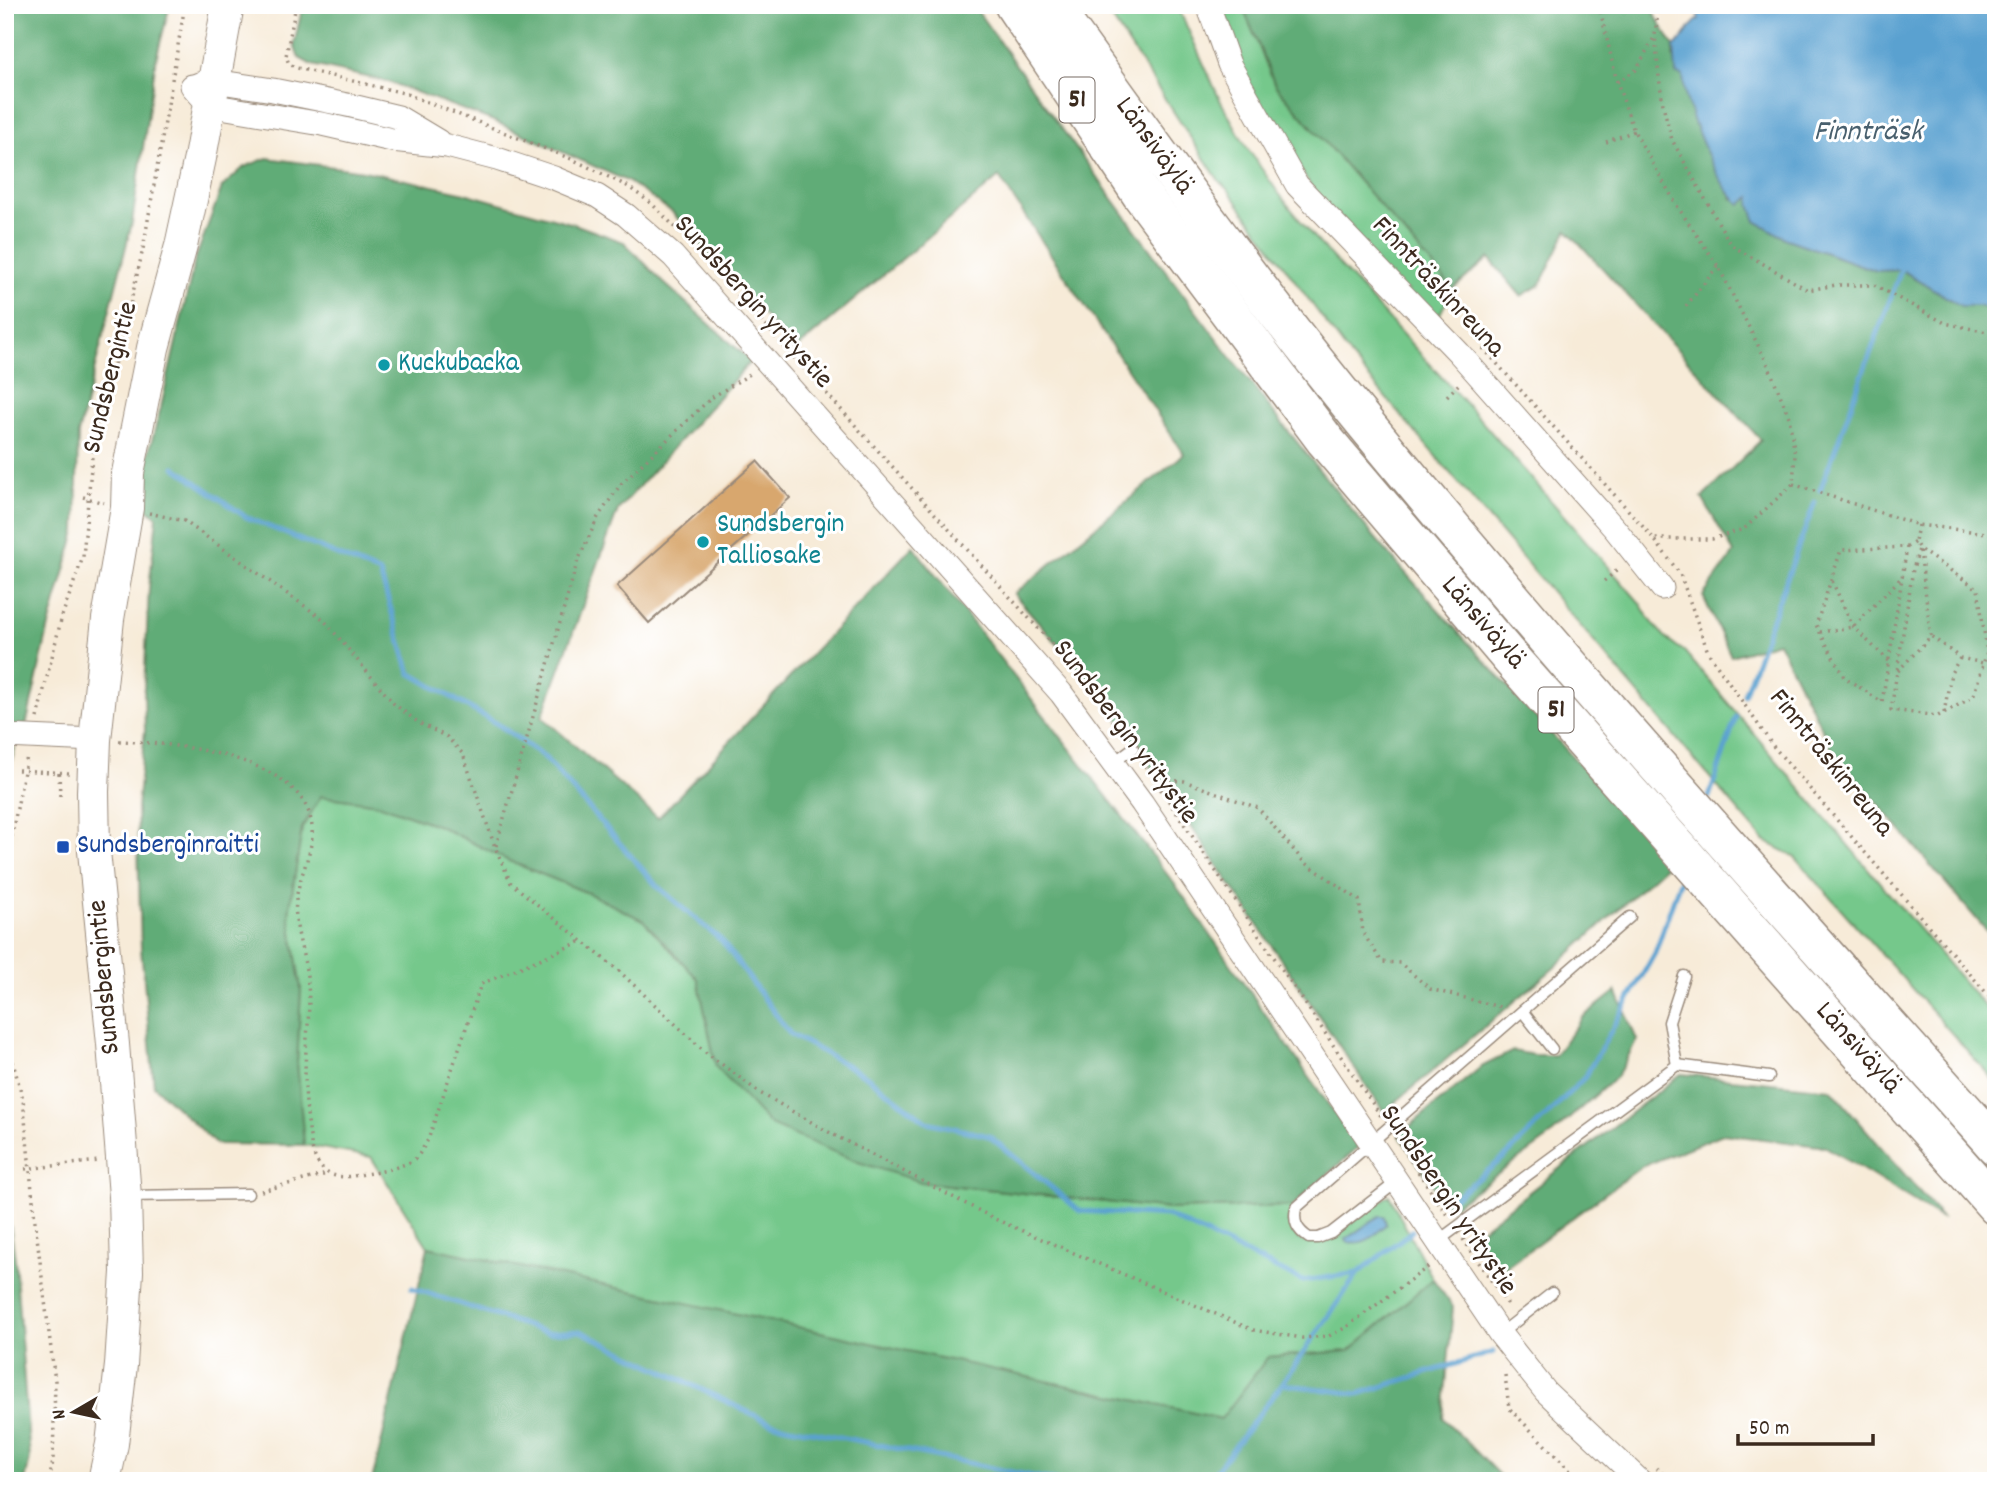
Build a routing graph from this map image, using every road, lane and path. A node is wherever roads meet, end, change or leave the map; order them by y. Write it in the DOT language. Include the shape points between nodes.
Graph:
graph roads {
  1 [pos="184,5"];
  2 [pos="207,5"];
  3 [pos="228,5"];
  4 [pos="985,5"];
  5 [pos="1014,5"];
  6 [pos="1051,5"];
  7 [pos="1075,5"];
  8 [pos="1208,5"];
  9 [pos="1599,5"];
  10 [pos="1659,5"];
  11 [pos="1655,35"];
  12 [pos="1617,82"];
  13 [pos="205,91"];
  14 [pos="1633,131"];
  15 [pos="1606,142"];
  16 [pos="1178,181"];
  17 [pos="1141,194"];
  18 [pos="1718,266"];
  19 [pos="1686,306"];
  20 [pos="1996,334"];
  21 [pos="1480,345"];
  22 [pos="747,377"];
  23 [pos="1793,484"];
  24 [pos="83,496"];
  25 [pos="89,498"];
  26 [pos="99,501"];
  27 [pos="144,512"];
  28 [pos="1918,525"];
  29 [pos="1995,534"];
  30 [pos="1654,539"];
  31 [pos="1915,542"];
  32 [pos="1907,547"];
  33 [pos="1919,549"];
  34 [pos="1902,577"];
  35 [pos="1832,579"];
  36 [pos="1662,588"];
  37 [pos="1853,627"];
  38 [pos="1820,632"];
  39 [pos="1931,636"];
  40 [pos="1961,658"];
  41 [pos="1889,661"];
  42 [pos="1983,664"];
  43 [pos="1897,672"];
  44 [pos="1944,712"];
  45 [pos="5,736"];
  46 [pos="31,737"];
  47 [pos="88,740"];
  48 [pos="1133,748"];
  49 [pos="1113,763"];
  50 [pos="19,770"];
  51 [pos="25,771"];
  52 [pos="1154,780"];
  53 [pos="60,796"];
  54 [pos="495,847"];
  55 [pos="5,871"];
  56 [pos="1630,917"];
  57 [pos="582,941"];
  58 [pos="1684,976"];
  59 [pos="1996,1004"];
  60 [pos="1523,1012"];
  61 [pos="5,1034"];
  62 [pos="1552,1049"];
  63 [pos="1677,1065"];
  64 [pos="1769,1076"];
  65 [pos="1372,1143"];
  66 [pos="1996,1146"];
  67 [pos="109,1160"];
  68 [pos="28,1169"];
  69 [pos="327,1174"];
  70 [pos="1398,1181"];
  71 [pos="248,1194"];
  72 [pos="118,1197"];
  73 [pos="1996,1206"];
  74 [pos="1442,1247"];
  75 [pos="1552,1293"];
  76 [pos="1510,1308"];
  77 [pos="111,1309"];
  78 [pos="1518,1320"];
  79 [pos="1500,1334"];
  80 [pos="1645,1471"];
  81 [pos="49,1481"];
  82 [pos="89,1481"];
  83 [pos="104,1481"];
  84 [pos="1580,1481"];
  85 [pos="1671,1481"];
  1 -- 25 [label="path, Sundsbergintie" via="143,249 94,434"];
  2 -- 13 [label="main road, Sundsbergintie"];
  3 -- 13 [label="main road, Sundsbergintie"];
  4 -- 17 [label="highway" via="1055,96"];
  5 -- 17 [label="highway, Länsiväylä / 51"];
  6 -- 16 [label="highway, Länsiväylä / 51"];
  7 -- 16 [label="highway"];
  8 -- 36 [label="street, Finnträskinreuna" via="1229,64 1297,185 1460,353"];
  9 -- 12 [label="path"];
  10 -- 11 [label="path"];
  11 -- 12 [label="path" via="1636,70"];
  11 -- 20 [label="path" via="1672,140 1731,245 1808,289 1874,285 1945,323"];
  12 -- 14 [label="path"];
  13 -- 47 [label="main road, Sundsbergintie" via="181,246 153,348 128,473 127,508"];
  13 -- 49 [label="street, Sundsbergin yritystie" via="233,111 447,146 497,159 597,196 626,215 673,256 1008,631"];
  14 -- 15 [label="path"];
  14 -- 18 [label="path"];
  16 -- 66 [label="highway, Länsiväylä / 51" via="1363,421 1550,646"];
  17 -- 73 [label="highway, Länsiväylä / 51" via="1325,440 1511,659"];
  18 -- 19 [label="path"];
  18 -- 23 [label="path" via="1789,417 1795,455"];
  21 -- 30 [label="path, Finnträskinreuna"];
  22 -- 54 [label="path" via="711,398 621,484 598,517 578,563"];
  23 -- 28 [label="path"];
  23 -- 30 [label="path" via="1744,529 1712,539"];
  24 -- 25 [label="path"];
  25 -- 26 [label="path"];
  25 -- 46 [label="path, Sundsbergintie" via="83,557 62,616"];
  27 -- 54 [label="path" via="184,521 323,619 394,704 447,737 463,754"];
  28 -- 29 [label="path"];
  28 -- 31 [label="path"];
  30 -- 59 [label="path, Finnträskinreuna" via="1680,574 1708,652 1773,746"];
  31 -- 32 [label="path"];
  31 -- 33 [label="path"];
  32 -- 34 [label="path"];
  32 -- 35 [label="path" via="1841,550"];
  33 -- 39 [label="path"];
  33 -- 42 [label="path" via="1978,589 1987,652"];
  33 -- 43 [label="path"];
  34 -- 37 [label="path"];
  34 -- 41 [label="path"];
  35 -- 37 [label="path"];
  35 -- 38 [label="path" via="1815,625"];
  37 -- 38 [label="path"];
  37 -- 41 [label="path"];
  38 -- 41 [label="path" via="1844,677 1882,702"];
  39 -- 40 [label="path"];
  39 -- 43 [label="path"];
  40 -- 42 [label="path"];
  40 -- 44 [label="path" via="1951,673"];
  42 -- 44 [label="path" via="1973,697"];
  43 -- 44 [label="path" via="1891,710 1938,716"];
  45 -- 46 [label="street"];
  46 -- 47 [label="street"];
  46 -- 51 [label="path, Sundsbergintie"];
  47 -- 67 [label="main road, Sundsbergintie" via="81,846"];
  47 -- 69 [label="path" via="159,743 221,755 272,774 306,807 313,828 311,848 296,901 308,981 306,1110 317,1163"];
  47 -- 72 [label="main road, Sundsbergintie"];
  48 -- 49 [label="lane"];
  49 -- 65 [label="street, Sundsbergin yritystie"];
  50 -- 51 [label="path"];
  51 -- 53 [label="path" via="61,773"];
  51 -- 55 [label="path, Sundsbergintie"];
  52 -- 60 [label="path" via="1184,781 1258,808 1303,861 1359,900 1363,933 1382,962 1399,963 1430,989"];
  54 -- 57 [label="path" via="511,883"];
  56 -- 60 [label="lane"];
  57 -- 69 [label="path" via="481,984 428,1140 415,1158 374,1173 341,1178"];
  57 -- 74 [label="path" via="704,1051 760,1093 995,1219 1253,1330 1302,1338 1329,1336 1345,1328"];
  58 -- 63 [label="lane" via="1669,1022"];
  60 -- 62 [label="lane"];
  60 -- 65 [label="lane"];
  61 -- 68 [label="path" via="23,1099"];
  63 -- 64 [label="lane"];
  63 -- 74 [label="lane"];
  65 -- 70 [label="street, Sundsbergin yritystie"];
  65 -- 70 [label="lane" via="1296,1208 1297,1226 1309,1238 1331,1233"];
  67 -- 68 [label="path"];
  67 -- 72 [label="main road, Sundsbergintie"];
  68 -- 81 [label="path" via="55,1381"];
  69 -- 71 [label="path"];
  70 -- 74 [label="street, Sundsbergin yritystie"];
  71 -- 72 [label="lane"];
  72 -- 83 [label="main road, Sundsbergintie" via="127,1272 121,1365"];
  74 -- 79 [label="street, Sundsbergin yritystie"];
  75 -- 78 [label="lane"];
  76 -- 78 [label="path"];
  77 -- 82 [label="main road"];
  78 -- 79 [label="lane"];
  79 -- 80 [label="street, Sundsbergin yritystie" via="1546,1392"];
  79 -- 84 [label="path" via="1509,1408"];
  80 -- 85 [label="path"];
}
